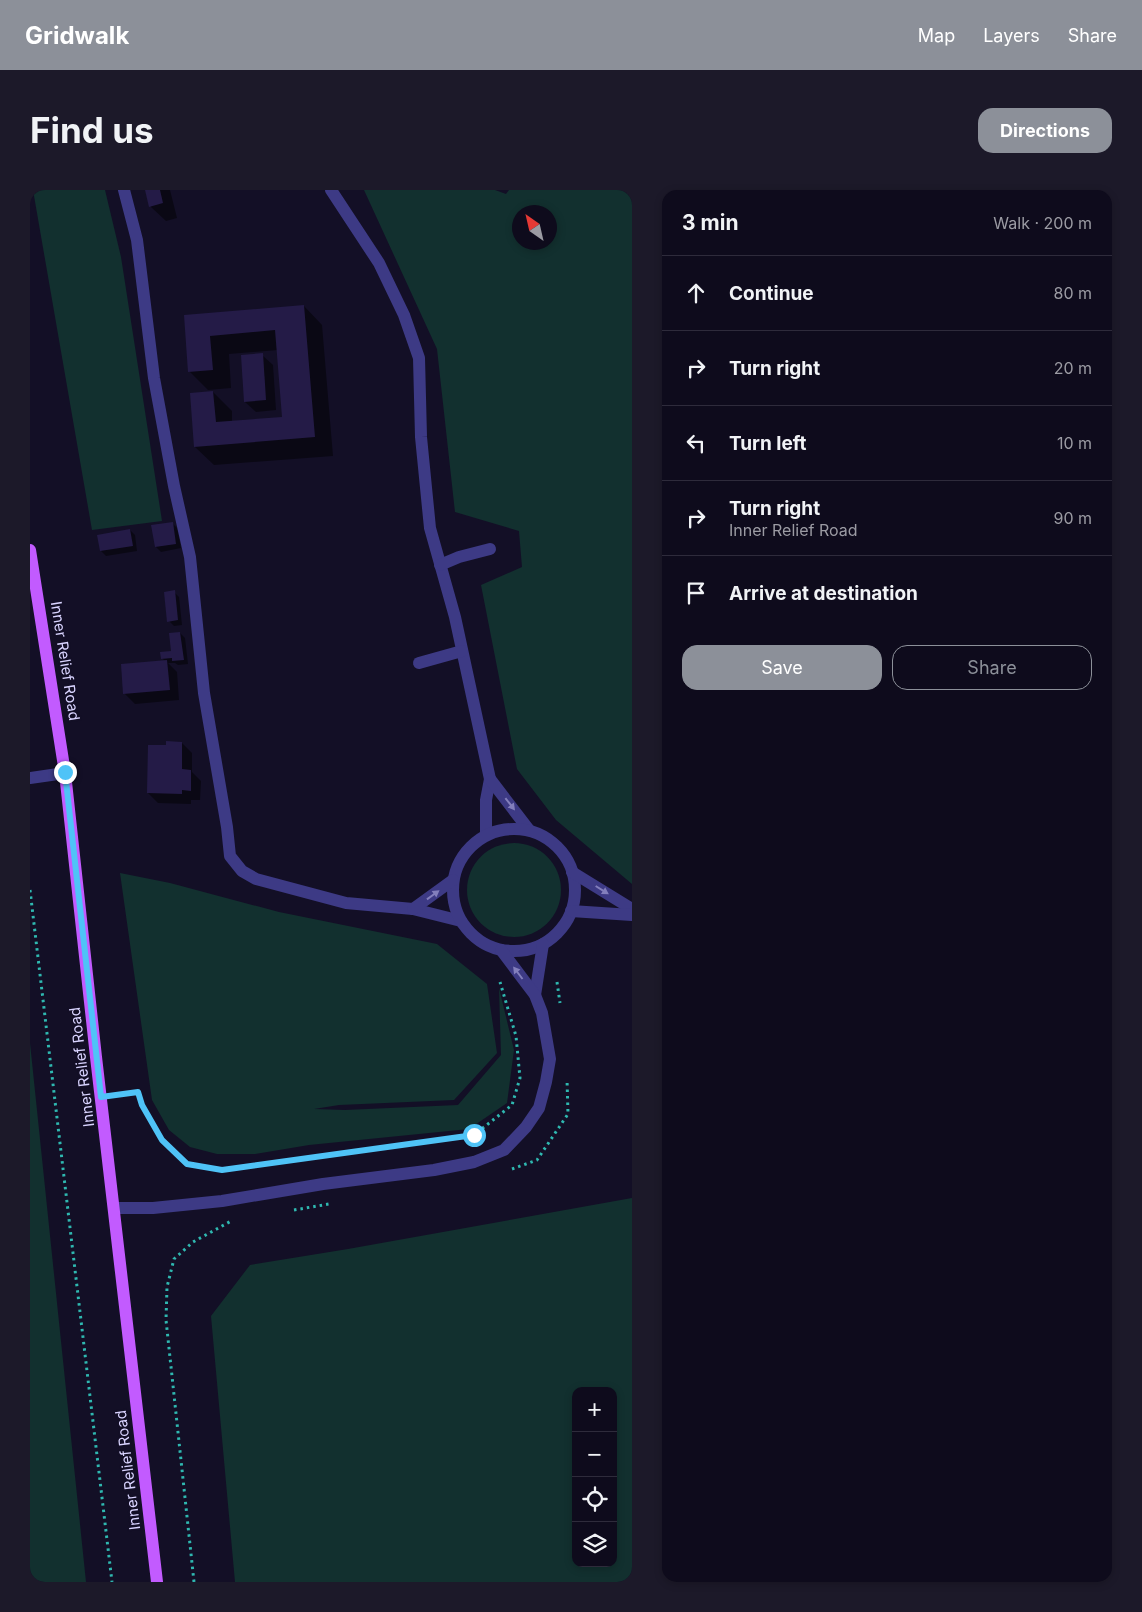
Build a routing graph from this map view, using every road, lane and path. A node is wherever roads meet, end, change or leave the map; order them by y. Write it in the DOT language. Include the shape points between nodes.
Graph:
graph roads {
  1 [pos="124,190"];
  2 [pos="331,190"];
  3 [pos="490,549"];
  4 [pos="30,550"];
  5 [pos="440,565"];
  6 [pos="462,650"];
  7 [pos="419,663"];
  8 [pos="65,772"];
  9 [pos="30,778"];
  10 [pos="490,780"];
  11 [pos="529,830"];
  12 [pos="486,835"];
  13 [pos="572,872"];
  14 [pos="453,880"];
  15 [pos="30,890"];
  16 [pos="413,909"];
  17 [pos="632,909"];
  18 [pos="571,911"];
  19 [pos="632,915"];
  20 [pos="460,921"];
  21 [pos="543,944"];
  22 [pos="501,950"];
  23 [pos="499,978"];
  24 [pos="536,995"];
  25 [pos="101,1097"];
  26 [pos="115,1208"];
  27 [pos="166,1320"];
  28 [pos="112,1582"];
  29 [pos="157,1582"];
  30 [pos="194,1582"];
  1 -- 16 [label="street" via="137,240 154,378 190,557 204,693 230,856 242,872 256,879 346,903"];
  2 -- 5 [label="street" via="379,263 404,315 419,358 421,437 430,528"];
  3 -- 5 [label="street"];
  4 -- 8 [label="main road, Inner Relief Road"];
  5 -- 6 [label="street"];
  6 -- 7 [label="street"];
  6 -- 10 [label="street"];
  8 -- 9 [label="street"];
  8 -- 25 [label="main road, Inner Relief Road"];
  10 -- 11 [label="street, one-way"];
  10 -- 12 [label="street" via="486,800"];
  11 -- 12 [label="street" via="514,828"];
  11 -- 13 [label="street" via="558,848"];
  12 -- 14 [label="street" via="470,847 459,862"];
  13 -- 17 [label="street, one-way"];
  13 -- 18 [label="street" via="575,891"];
  16 -- 14 [label="street, one-way"];
  14 -- 20 [label="street" via="452,894"];
  15 -- 28 [label="path"];
  16 -- 20 [label="street"];
  18 -- 19 [label="street"];
  18 -- 21 [label="street" via="557,933"];
  20 -- 22 [label="street" via="472,936"];
  21 -- 22 [label="street" via="530,949"];
  21 -- 24 [label="street"];
  24 -- 22 [label="street, one-way"];
  23 -- 25 [label="path" via="516,1036 520,1078 512,1105 474,1135 222,1170 187,1164 162,1140 138,1092"];
  24 -- 26 [label="street" via="550,1059 546,1082 539,1108 504,1150 474,1162 434,1170 222,1201"];
  25 -- 26 [label="main road, Inner Relief Road"];
  26 -- 29 [label="main road, Inner Relief Road"];
  27 -- 30 [label="path"];
}
